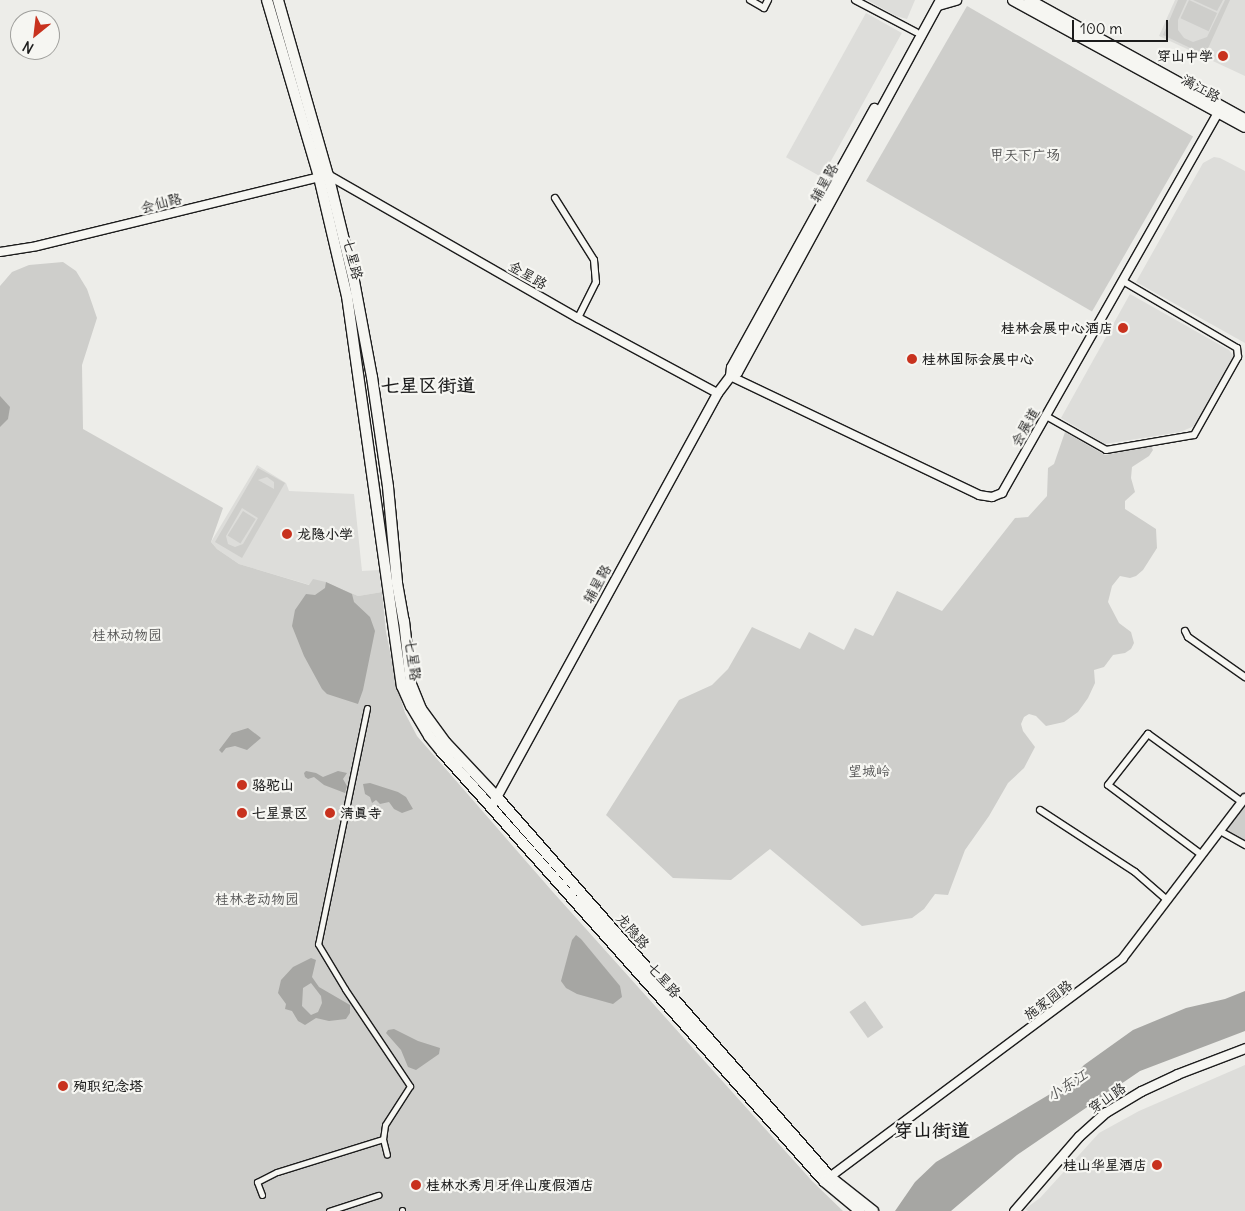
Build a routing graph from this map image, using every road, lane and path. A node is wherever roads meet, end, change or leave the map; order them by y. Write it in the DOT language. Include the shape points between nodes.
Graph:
graph roads {
  1 [pos="267,0"];
  2 [pos="278,0"];
  3 [pos="750,0"];
  4 [pos="768,0"];
  5 [pos="855,0"];
  6 [pos="956,0"];
  7 [pos="1013,0"];
  8 [pos="1029,0"];
  9 [pos="935,1"];
  10 [pos="916,32"];
  11 [pos="1218,113"];
  12 [pos="1245,119"];
  13 [pos="1245,127"];
  14 [pos="323,176"];
  15 [pos="555,198"];
  16 [pos="0,252"];
  17 [pos="1123,281"];
  18 [pos="578,318"];
  19 [pos="730,376"];
  20 [pos="717,394"];
  21 [pos="1046,416"];
  22 [pos="1185,631"];
  23 [pos="1245,677"];
  24 [pos="367,708"];
  25 [pos="421,709"];
  26 [pos="496,796"];
  27 [pos="1244,800"];
  28 [pos="490,806"];
  29 [pos="1040,810"];
  30 [pos="1220,831"];
  31 [pos="1245,845"];
  32 [pos="1202,855"];
  33 [pos="1167,900"];
  34 [pos="1245,1048"];
  35 [pos="383,1139"];
  36 [pos="387,1155"];
  37 [pos="827,1179"];
  38 [pos="262,1195"];
  39 [pos="378,1195"];
  40 [pos="329,1211"];
  41 [pos="860,1211"];
  42 [pos="872,1211"];
  43 [pos="1014,1211"];
  1 -- 14 [label="main road, 七星路"];
  2 -- 14 [label="main road, 七星路"];
  3 -- 4 [label="street" via="764,8"];
  5 -- 10 [label="street"];
  6 -- 9 [label="main road"];
  7 -- 11 [label="main road, 漓江路"];
  8 -- 12 [label="main road, 漓江路"];
  9 -- 10 [label="main road, 辅星路"];
  9 -- 19 [label="main road, 辅星路" via="736,372"];
  10 -- 19 [label="main road, 辅星路" via="731,367"];
  11 -- 13 [label="main road, 漓江路"];
  11 -- 17 [label="street, 会展道"];
  14 -- 16 [label="street, 会仙路" via="37,246"];
  14 -- 18 [label="street, 金星路"];
  14 -- 25 [label="main road, 七星路" via="354,281 372,377 411,684"];
  14 -- 28 [label="main road, 七星路" via="347,296 402,686 428,736"];
  15 -- 18 [label="street" via="594,260 596,282"];
  17 -- 21 [label="street, 会展道"];
  17 -- 21 [label="street" via="1237,348 1238,357 1194,435 1106,450"];
  18 -- 20 [label="street, 金星路"];
  19 -- 20 [label="main road, 辅星路"];
  19 -- 21 [label="street, 会展道" via="978,495 992,497 1002,493"];
  20 -- 26 [label="main road, 辅星路"];
  22 -- 23 [label="street"];
  24 -- 35 [label="street" via="318,944 410,1086 385,1125"];
  25 -- 26 [label="main road, 龙隐路" via="446,743"];
  26 -- 28 [label="main road, 辅星路"];
  26 -- 37 [label="main road, 龙隐路"];
  27 -- 30 [label="street, 施家园路"];
  27 -- 32 [label="street" via="1148,734 1108,785"];
  28 -- 37 [label="main road, 七星路"];
  29 -- 33 [label="street" via="1135,872"];
  30 -- 31 [label="street"];
  30 -- 32 [label="street, 施家园路"];
  32 -- 33 [label="street, 施家园路"];
  33 -- 37 [label="street, 施家园路" via="1123,958"];
  34 -- 43 [label="main road, 穿山路" via="1177,1074 1106,1112 1079,1136"];
  35 -- 36 [label="street"];
  35 -- 38 [label="street" via="276,1172 257,1182"];
  37 -- 41 [label="main road, 龙隐路"];
  37 -- 42 [label="main road, 龙隐路"];
  39 -- 40 [label="street"];
}
